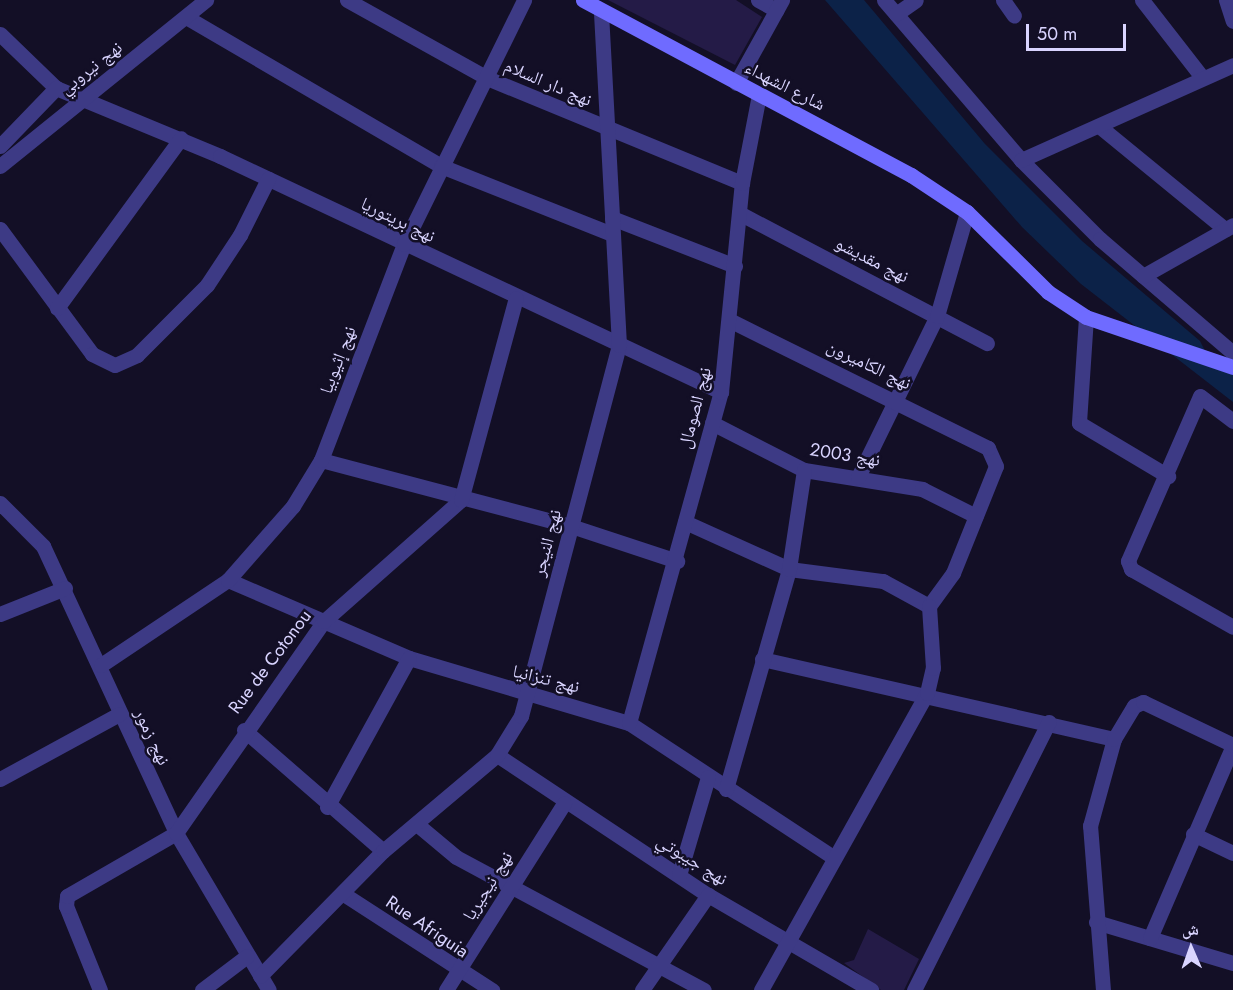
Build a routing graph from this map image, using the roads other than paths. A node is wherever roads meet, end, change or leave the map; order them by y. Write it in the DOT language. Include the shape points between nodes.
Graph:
graph roads {
  1 [pos="206,0"];
  2 [pos="347,0"];
  3 [pos="524,0"];
  4 [pos="583,0"];
  5 [pos="758,0"];
  6 [pos="884,0"];
  7 [pos="916,0"];
  8 [pos="1003,0"];
  9 [pos="1142,0"];
  10 [pos="1226,0"];
  11 [pos="779,5"];
  12 [pos="601,11"];
  13 [pos="896,14"];
  14 [pos="1014,16"];
  15 [pos="186,17"];
  16 [pos="1233,21"];
  17 [pos="0,34"];
  18 [pos="1233,65"];
  19 [pos="1202,77"];
  20 [pos="487,78"];
  21 [pos="736,83"];
  22 [pos="56,88"];
  23 [pos="759,95"];
  24 [pos="83,99"];
  25 [pos="1099,126"];
  26 [pos="605,128"];
  27 [pos="181,138"];
  28 [pos="1,143"];
  29 [pos="1021,160"];
  30 [pos="0,166"];
  31 [pos="441,166"];
  32 [pos="268,179"];
  33 [pos="742,183"];
  34 [pos="967,212"];
  35 [pos="739,213"];
  36 [pos="612,218"];
  37 [pos="1229,227"];
  38 [pos="0,229"];
  39 [pos="612,234"];
  40 [pos="404,244"];
  41 [pos="735,266"];
  42 [pos="1143,276"];
  43 [pos="516,298"];
  44 [pos="57,308"];
  45 [pos="937,316"];
  46 [pos="1086,318"];
  47 [pos="731,321"];
  48 [pos="987,343"];
  49 [pos="619,345"];
  50 [pos="1233,353"];
  51 [pos="1233,367"];
  52 [pos="721,392"];
  53 [pos="897,400"];
  54 [pos="1233,421"];
  55 [pos="712,423"];
  56 [pos="321,460"];
  57 [pos="804,470"];
  58 [pos="1168,476"];
  59 [pos="858,477"];
  60 [pos="461,500"];
  61 [pos="0,503"];
  62 [pos="976,516"];
  63 [pos="685,522"];
  64 [pos="571,526"];
  65 [pos="677,561"];
  66 [pos="789,569"];
  67 [pos="228,580"];
  68 [pos="65,588"];
  69 [pos="929,606"];
  70 [pos="0,614"];
  71 [pos="324,621"];
  72 [pos="1233,627"];
  73 [pos="409,658"];
  74 [pos="762,659"];
  75 [pos="101,665"];
  76 [pos="927,693"];
  77 [pos="527,697"];
  78 [pos="119,714"];
  79 [pos="1048,722"];
  80 [pos="629,723"];
  81 [pos="244,730"];
  82 [pos="1114,739"];
  83 [pos="1233,745"];
  84 [pos="497,755"];
  85 [pos="708,777"];
  86 [pos="0,779"];
  87 [pos="726,789"];
  88 [pos="564,803"];
  89 [pos="327,807"];
  90 [pos="418,826"];
  91 [pos="176,833"];
  92 [pos="1193,834"];
  93 [pos="383,851"];
  94 [pos="1233,853"];
  95 [pos="833,857"];
  96 [pos="679,875"];
  97 [pos="510,887"];
  98 [pos="342,893"];
  99 [pos="708,895"];
  100 [pos="1096,922"];
  101 [pos="1150,938"];
  102 [pos="788,939"];
  103 [pos="247,956"];
  104 [pos="1233,963"];
  105 [pos="658,966"];
  106 [pos="457,972"];
  107 [pos="260,976"];
  108 [pos="100,990"];
  109 [pos="202,990"];
  110 [pos="269,990"];
  111 [pos="446,990"];
  112 [pos="492,990"];
  113 [pos="642,990"];
  114 [pos="704,990"];
  115 [pos="761,990"];
  116 [pos="871,990"];
  117 [pos="914,990"];
  118 [pos="1103,990"];
  1 -- 15 [label="street, نهج نيروبي"];
  2 -- 20 [label="street, نهج دار السلام"];
  3 -- 20 [label="street, نهج إثيوبيا"];
  4 -- 12 [label="main road, شارع الشهداء"];
  5 -- 11 [label="street"];
  6 -- 13 [label="street"];
  7 -- 13 [label="street"];
  8 -- 14 [label="street"];
  9 -- 19 [label="street"];
  10 -- 16 [label="street"];
  11 -- 21 [label="street"];
  12 -- 21 [label="main road, شارع الشهداء"];
  12 -- 26 [label="street, نهج النيجر"];
  13 -- 29 [label="street"];
  15 -- 24 [label="street, نهج نيروبي"];
  15 -- 31 [label="street"];
  17 -- 22 [label="street"];
  18 -- 19 [label="street"];
  19 -- 25 [label="street"];
  20 -- 26 [label="street, نهج دار السلام"];
  20 -- 31 [label="street, نهج إثيوبيا"];
  21 -- 23 [label="main road, شارع الشهداء"];
  22 -- 24 [label="street, نهج بريتوريا"];
  22 -- 28 [label="street"];
  23 -- 33 [label="street, نهج الصومال"];
  23 -- 34 [label="main road, شارع الشهداء" via="875,154"];
  24 -- 27 [label="street, نهج بريتوريا"];
  24 -- 30 [label="street, نهج نيروبي"];
  25 -- 29 [label="street"];
  25 -- 37 [label="street"];
  26 -- 33 [label="street, نهج دار السلام"];
  26 -- 36 [label="street, نهج النيجر"];
  27 -- 32 [label="street, نهج بريتوريا"];
  27 -- 44 [label="street"];
  29 -- 42 [label="street"];
  31 -- 39 [label="street"];
  31 -- 40 [label="street, نهج إثيوبيا"];
  32 -- 40 [label="street, نهج بريتوريا"];
  32 -- 44 [label="street" via="236,244 207,285 137,355 115,364 99,361"];
  33 -- 35 [label="street, نهج الصومال"];
  34 -- 45 [label="street"];
  34 -- 46 [label="main road, شارع الشهداء" via="1048,292"];
  35 -- 41 [label="street, نهج الصومال"];
  35 -- 45 [label="street, نهج مقديشو"];
  36 -- 39 [label="street, نهج النيجر"];
  36 -- 41 [label="street"];
  37 -- 42 [label="street"];
  38 -- 44 [label="street"];
  39 -- 49 [label="street, نهج النيجر"];
  40 -- 43 [label="street, نهج بريتوريا"];
  40 -- 56 [label="street, نهج إثيوبيا"];
  41 -- 47 [label="street, نهج الصومال"];
  42 -- 50 [label="street"];
  43 -- 49 [label="street, نهج بريتوريا"];
  43 -- 60 [label="street"];
  45 -- 48 [label="street, نهج مقديشو"];
  45 -- 53 [label="street"];
  46 -- 51 [label="main road, شارع الشهداء"];
  46 -- 58 [label="street" via="1079,423"];
  47 -- 52 [label="street, نهج الصومال"];
  47 -- 53 [label="street, نهج الكاميرون"];
  49 -- 52 [label="street, نهج بريتوريا"];
  49 -- 64 [label="street, نهج النيجر"];
  52 -- 55 [label="street, نهج الصومال"];
  53 -- 59 [label="street"];
  53 -- 62 [label="street, نهج الكاميرون" via="988,448 996,466"];
  54 -- 58 [label="street" via="1200,396"];
  55 -- 57 [label="street, نهج 2003"];
  55 -- 63 [label="street, نهج الصومال"];
  56 -- 60 [label="street"];
  56 -- 67 [label="street, نهج إثيوبيا" via="293,506"];
  57 -- 59 [label="street, نهج 2003"];
  57 -- 66 [label="street"];
  58 -- 72 [label="street" via="1130,567"];
  59 -- 62 [label="street, نهج 2003" via="922,489"];
  60 -- 64 [label="street"];
  60 -- 71 [label="street, Rue de Cotonou"];
  61 -- 68 [label="street, نهج زمور" via="43,546"];
  62 -- 69 [label="street" via="953,573"];
  63 -- 65 [label="street, نهج الصومال"];
  63 -- 66 [label="street"];
  64 -- 65 [label="street"];
  64 -- 77 [label="street, نهج النيجر"];
  65 -- 80 [label="street, نهج الصومال" via="654,624"];
  66 -- 69 [label="street" via="883,581"];
  66 -- 74 [label="street"];
  67 -- 71 [label="street, نهج تنزانيا"];
  67 -- 75 [label="street, نهج إثيوبيا"];
  68 -- 70 [label="street"];
  68 -- 75 [label="street, نهج زمور"];
  69 -- 76 [label="street" via="933,668"];
  71 -- 73 [label="street, نهج تنزانيا"];
  71 -- 81 [label="street, Rue de Cotonou"];
  73 -- 77 [label="street, نهج تنزانيا"];
  73 -- 89 [label="street"];
  74 -- 76 [label="street"];
  74 -- 87 [label="street"];
  75 -- 78 [label="street, نهج زمور"];
  76 -- 79 [label="street"];
  76 -- 95 [label="street"];
  77 -- 80 [label="street, نهج تنزانيا"];
  77 -- 84 [label="street, نهج النيجر"];
  78 -- 86 [label="street"];
  78 -- 91 [label="street, نهج زمور"];
  79 -- 82 [label="street"];
  79 -- 117 [label="street"];
  80 -- 85 [label="street, نهج تنزانيا"];
  81 -- 89 [label="street"];
  81 -- 91 [label="street, Rue de Cotonou"];
  82 -- 83 [label="street" via="1134,706 1143,702"];
  82 -- 100 [label="street" via="1090,826"];
  83 -- 92 [label="street"];
  84 -- 88 [label="street, نهج جيبوتي"];
  84 -- 90 [label="street, نهج النيجر"];
  85 -- 87 [label="street, نهج تنزانيا"];
  85 -- 96 [label="street"];
  87 -- 95 [label="street, نهج تنزانيا"];
  88 -- 96 [label="street, نهج جيبوتي"];
  88 -- 97 [label="street, نهج نيجيريا"];
  89 -- 93 [label="street"];
  90 -- 93 [label="street, نهج النيجر"];
  90 -- 97 [label="street" via="456,857"];
  91 -- 103 [label="street, نهج زمور"];
  91 -- 108 [label="street, Rue de Cotonou" via="67,896 66,906"];
  92 -- 94 [label="street"];
  92 -- 101 [label="street"];
  93 -- 98 [label="street, نهج النيجر"];
  95 -- 102 [label="street"];
  96 -- 99 [label="street, نهج جيبوتي"];
  97 -- 105 [label="street"];
  97 -- 106 [label="street, نهج نيجيريا"];
  98 -- 106 [label="street, Rue Afriguia"];
  98 -- 107 [label="street, نهج النيجر"];
  99 -- 102 [label="street, نهج جيبوتي"];
  99 -- 105 [label="street"];
  100 -- 101 [label="street"];
  100 -- 118 [label="street"];
  101 -- 104 [label="street"];
  102 -- 115 [label="street"];
  102 -- 116 [label="street, نهج جيبوتي"];
  103 -- 107 [label="street, نهج زمور"];
  103 -- 109 [label="street"];
  105 -- 113 [label="street"];
  105 -- 114 [label="street"];
  106 -- 111 [label="street, نهج نيجيريا"];
  106 -- 112 [label="street, Rue Afriguia"];
  107 -- 110 [label="street, نهج زمور"];
}
